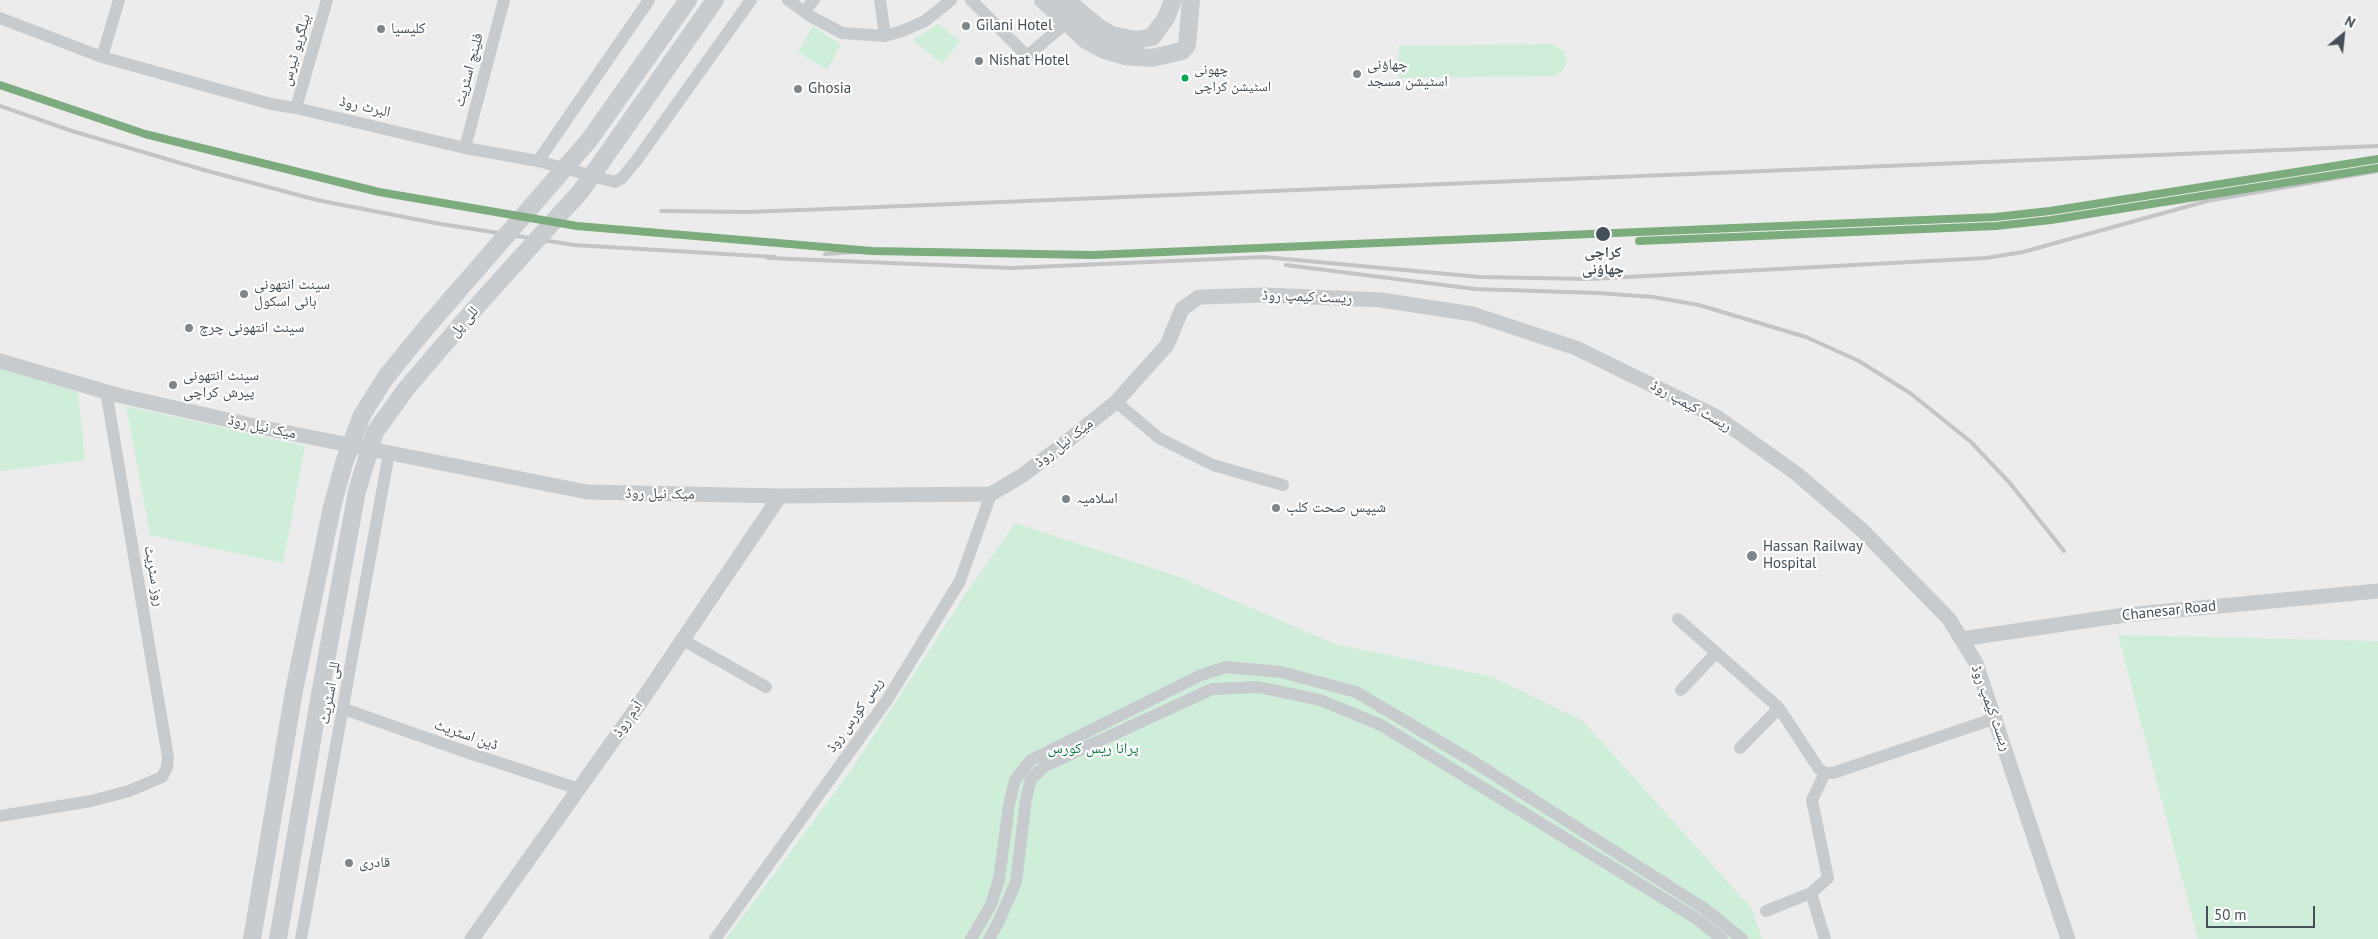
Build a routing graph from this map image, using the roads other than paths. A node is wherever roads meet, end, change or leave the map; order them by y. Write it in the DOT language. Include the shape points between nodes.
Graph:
graph roads {
  1 [pos="119,0"];
  2 [pos="327,0"];
  3 [pos="504,0"];
  4 [pos="649,0"];
  5 [pos="688,0"];
  6 [pos="715,0"];
  7 [pos="751,0"];
  8 [pos="788,0"];
  9 [pos="814,0"];
  10 [pos="880,0"];
  11 [pos="951,0"];
  12 [pos="971,0"];
  13 [pos="1044,0"];
  14 [pos="1066,0"];
  15 [pos="1173,0"];
  16 [pos="1191,0"];
  17 [pos="804,12"];
  18 [pos="0,18"];
  19 [pos="1067,22"];
  20 [pos="885,36"];
  21 [pos="102,57"];
  22 [pos="296,108"];
  23 [pos="465,148"];
  24 [pos="538,161"];
  25 [pos="0,361"];
  26 [pos="106,392"];
  27 [pos="1116,402"];
  28 [pos="388,453"];
  29 [pos="1283,485"];
  30 [pos="991,494"];
  31 [pos="780,496"];
  32 [pos="2378,591"];
  33 [pos="1678,619"];
  34 [pos="1961,639"];
  35 [pos="683,640"];
  36 [pos="1716,653"];
  37 [pos="766,687"];
  38 [pos="1681,690"];
  39 [pos="1779,708"];
  40 [pos="344,709"];
  41 [pos="1996,718"];
  42 [pos="1740,748"];
  43 [pos="1825,773"];
  44 [pos="579,789"];
  45 [pos="0,816"];
  46 [pos="1811,893"];
  47 [pos="1766,911"];
  48 [pos="252,939"];
  49 [pos="278,939"];
  50 [pos="301,939"];
  51 [pos="472,939"];
  52 [pos="715,939"];
  53 [pos="971,939"];
  54 [pos="989,939"];
  55 [pos="1722,939"];
  56 [pos="1742,939"];
  57 [pos="1825,939"];
  58 [pos="2068,939"];
  1 -- 21 [label="street"];
  2 -- 22 [label="street, بیلگریو ٹیرس"];
  3 -- 23 [label="street, فلینچ اسٹریٹ"];
  4 -- 24 [label="street"];
  5 -- 48 [label="main road, للی پل, bridge" via="590,139 425,329 386,377 362,415 332,507 294,691"];
  6 -- 49 [label="main road, للی پل, bridge" via="581,191 406,388 376,432 357,491"];
  7 -- 24 [label="street, البرٹ روڈ" via="622,178 615,182"];
  8 -- 17 [label="street"];
  9 -- 17 [label="street"];
  10 -- 20 [label="street"];
  11 -- 20 [label="street" via="925,21"];
  12 -- 19 [label="street" via="1027,56"];
  13 -- 19 [label="main road"];
  14 -- 15 [label="main road" via="1098,27 1136,40 1152,37 1166,18"];
  16 -- 19 [label="main road" via="1187,45 1182,51 1152,58 1124,56 1104,50 1086,40"];
  17 -- 20 [label="street" via="842,32"];
  18 -- 21 [label="street, البرٹ روڈ"];
  21 -- 22 [label="street, البرٹ روڈ"];
  22 -- 23 [label="street, البرٹ روڈ"];
  23 -- 24 [label="street, البرٹ روڈ"];
  25 -- 26 [label="street, میک نیل روڈ"];
  26 -- 28 [label="street, میک نیل روڈ"];
  26 -- 45 [label="street, روز سٹریٹ" via="167,766 162,777 129,791 91,801"];
  27 -- 29 [label="street" via="1159,438 1213,465"];
  27 -- 30 [label="street, میک نیل روڈ" via="1043,460"];
  27 -- 34 [label="street, ریسٹ کیمپ روڈ" via="1167,345 1182,309 1199,297 1266,294 1381,300 1473,314 1576,348 1717,417 1797,474 1863,531 1949,619"];
  28 -- 31 [label="street, میک نیل روڈ" via="587,492"];
  28 -- 40 [label="street, للی اسٹریٹ"];
  30 -- 31 [label="street, میک نیل روڈ"];
  30 -- 52 [label="street, ریس کورس روڈ" via="960,581 887,700"];
  31 -- 35 [label="street, آدم روڈ"];
  32 -- 34 [label="street, Chanesar Road" via="2125,615"];
  33 -- 36 [label="street"];
  34 -- 41 [label="street, ریسٹ کیمپ روڈ" via="1976,663"];
  35 -- 37 [label="street"];
  35 -- 44 [label="street, آدم روڈ"];
  36 -- 38 [label="street"];
  36 -- 39 [label="street"];
  39 -- 42 [label="street"];
  39 -- 43 [label="street" via="1819,769"];
  40 -- 44 [label="street, ڈین اسٹریٹ"];
  40 -- 50 [label="street, للی اسٹریٹ"];
  41 -- 43 [label="street"];
  41 -- 58 [label="street, ریسٹ کیمپ روڈ"];
  43 -- 46 [label="street" via="1812,800 1828,878"];
  44 -- 51 [label="street, آدم روڈ"];
  46 -- 47 [label="street"];
  46 -- 57 [label="street"];
  53 -- 56 [label="street" via="991,905 1000,879 1015,780 1031,760 1201,674 1226,667 1281,672 1356,692 1474,762 1705,909"];
  54 -- 55 [label="street" via="1016,882 1031,779 1045,766 1212,689 1258,686 1320,700 1381,724 1697,919"];
}
